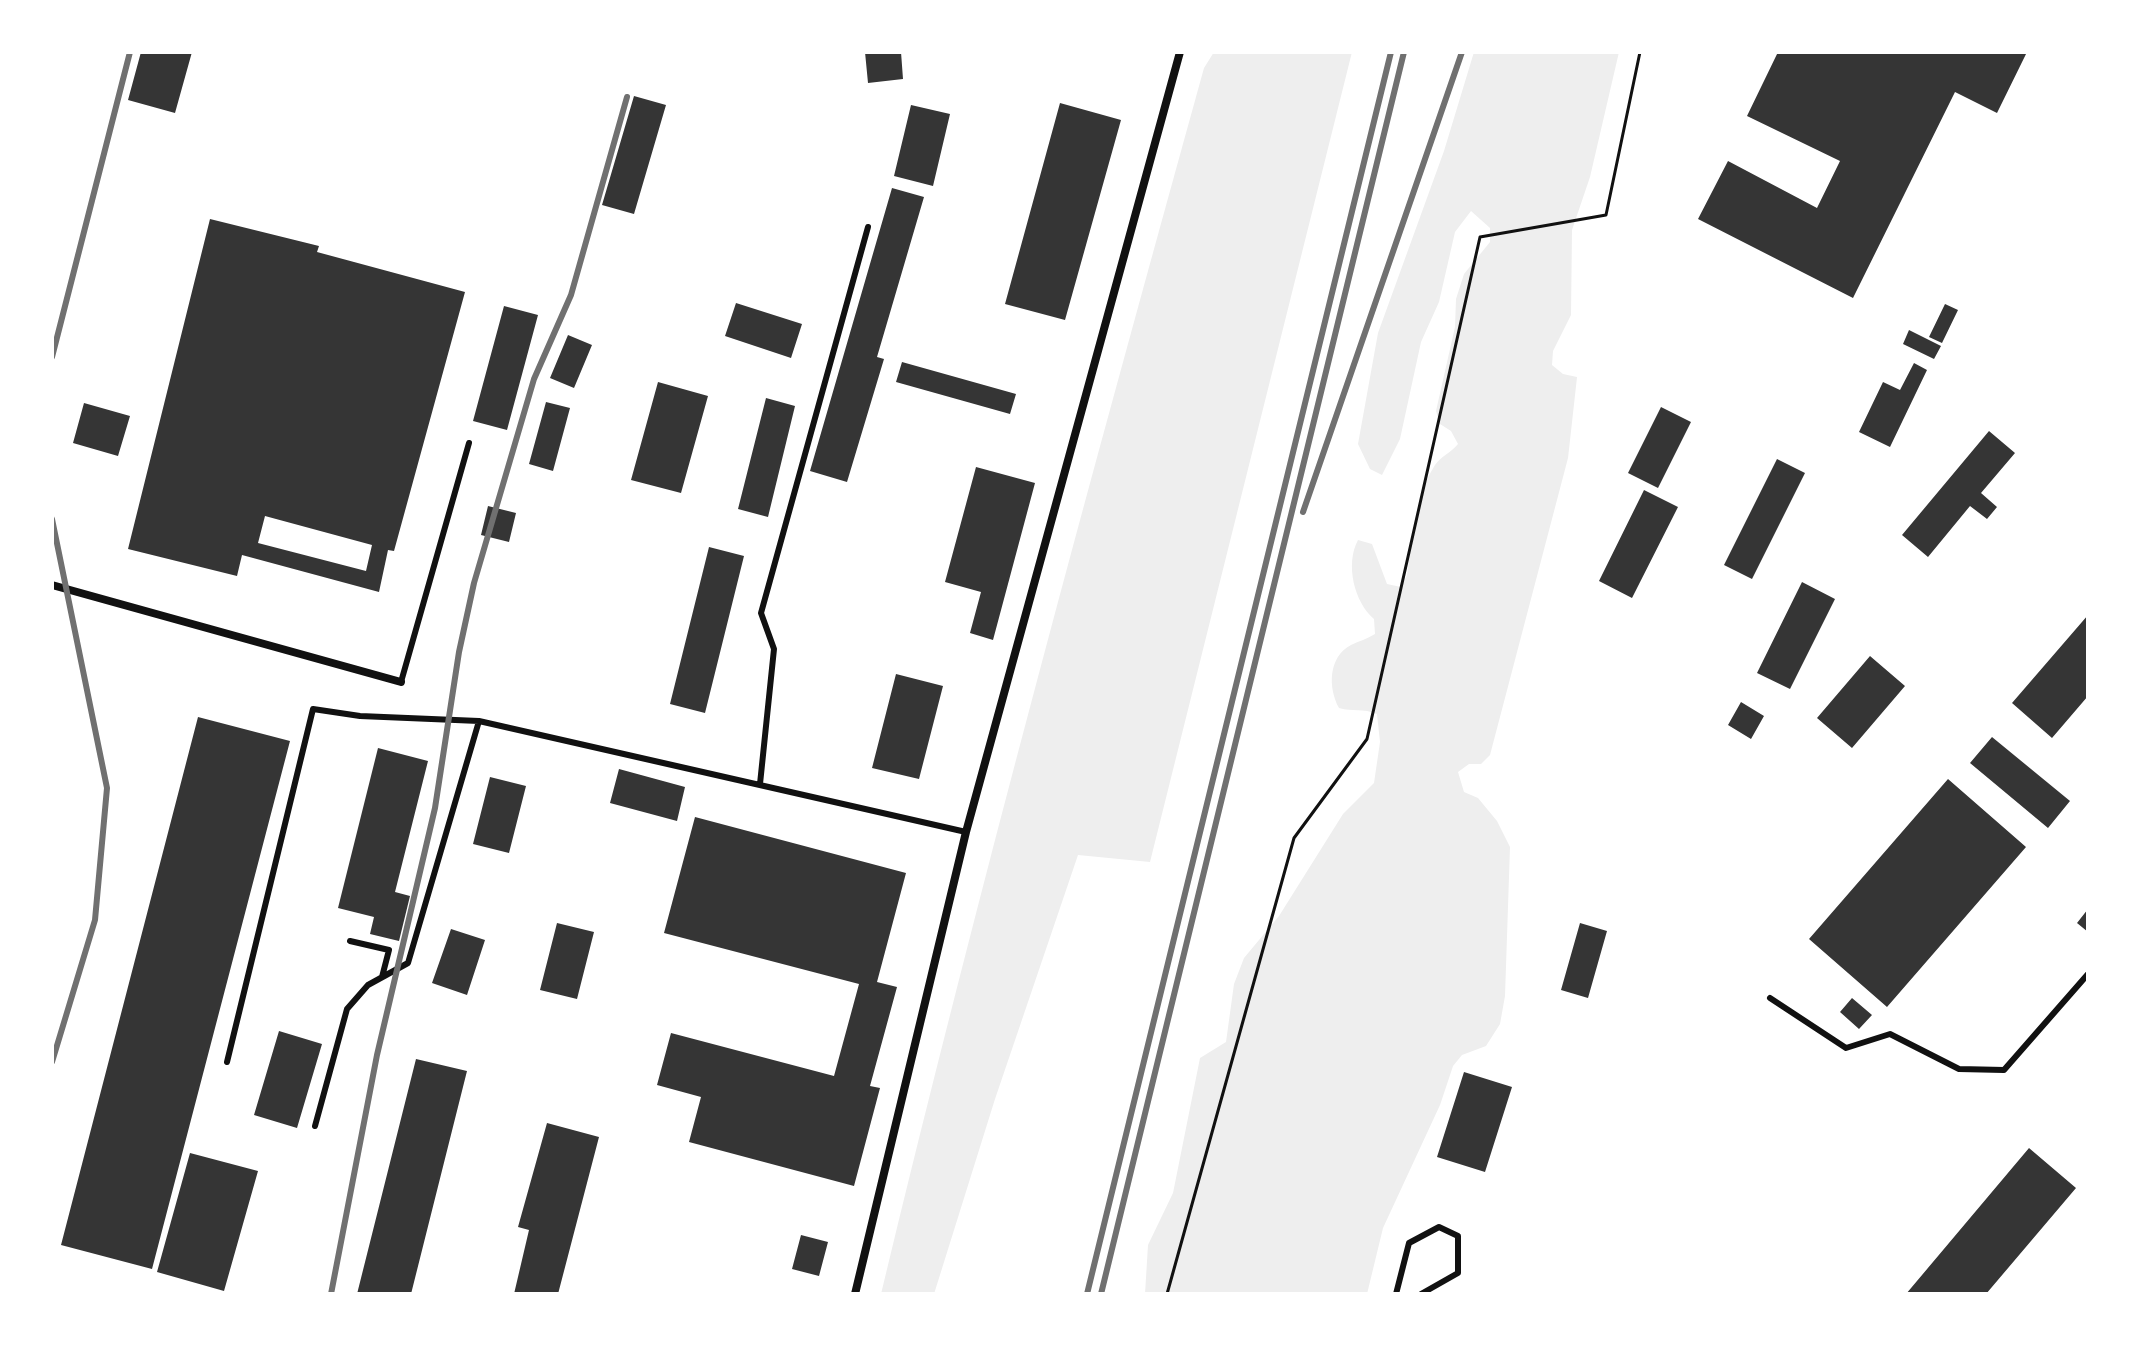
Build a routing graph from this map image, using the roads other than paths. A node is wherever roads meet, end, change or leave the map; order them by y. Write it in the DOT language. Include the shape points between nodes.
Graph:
graph roads {
  1 [pos="1180,52"];
  2 [pos="868,227"];
  3 [pos="469,443"];
  4 [pos="52,585"];
  5 [pos="401,682"];
  6 [pos="479,721"];
  7 [pos="760,784"];
  8 [pos="966,832"];
  9 [pos="350,941"];
  10 [pos="2088,974"];
  11 [pos="382,977"];
  12 [pos="1770,998"];
  13 [pos="227,1062"];
  14 [pos="315,1126"];
  15 [pos="855,1294"];
  16 [pos="1396,1294"];
  17 [pos="1421,1294"];
  1 -- 8 [label="street"];
  2 -- 7 [label="lane" via="761,613 774,649"];
  3 -- 5 [label="lane"];
  4 -- 5 [label="street"];
  6 -- 7 [label="lane"];
  6 -- 11 [label="lane" via="408,963"];
  6 -- 13 [label="lane" via="313,709"];
  7 -- 8 [label="lane"];
  8 -- 15 [label="street"];
  9 -- 11 [label="lane" via="389,950"];
  10 -- 12 [label="lane" via="2004,1070 1959,1069 1890,1034 1846,1048"];
  11 -- 14 [label="lane" via="347,1009"];
  16 -- 17 [label="lane" via="1409,1243 1439,1227 1458,1236 1458,1273"];
}
